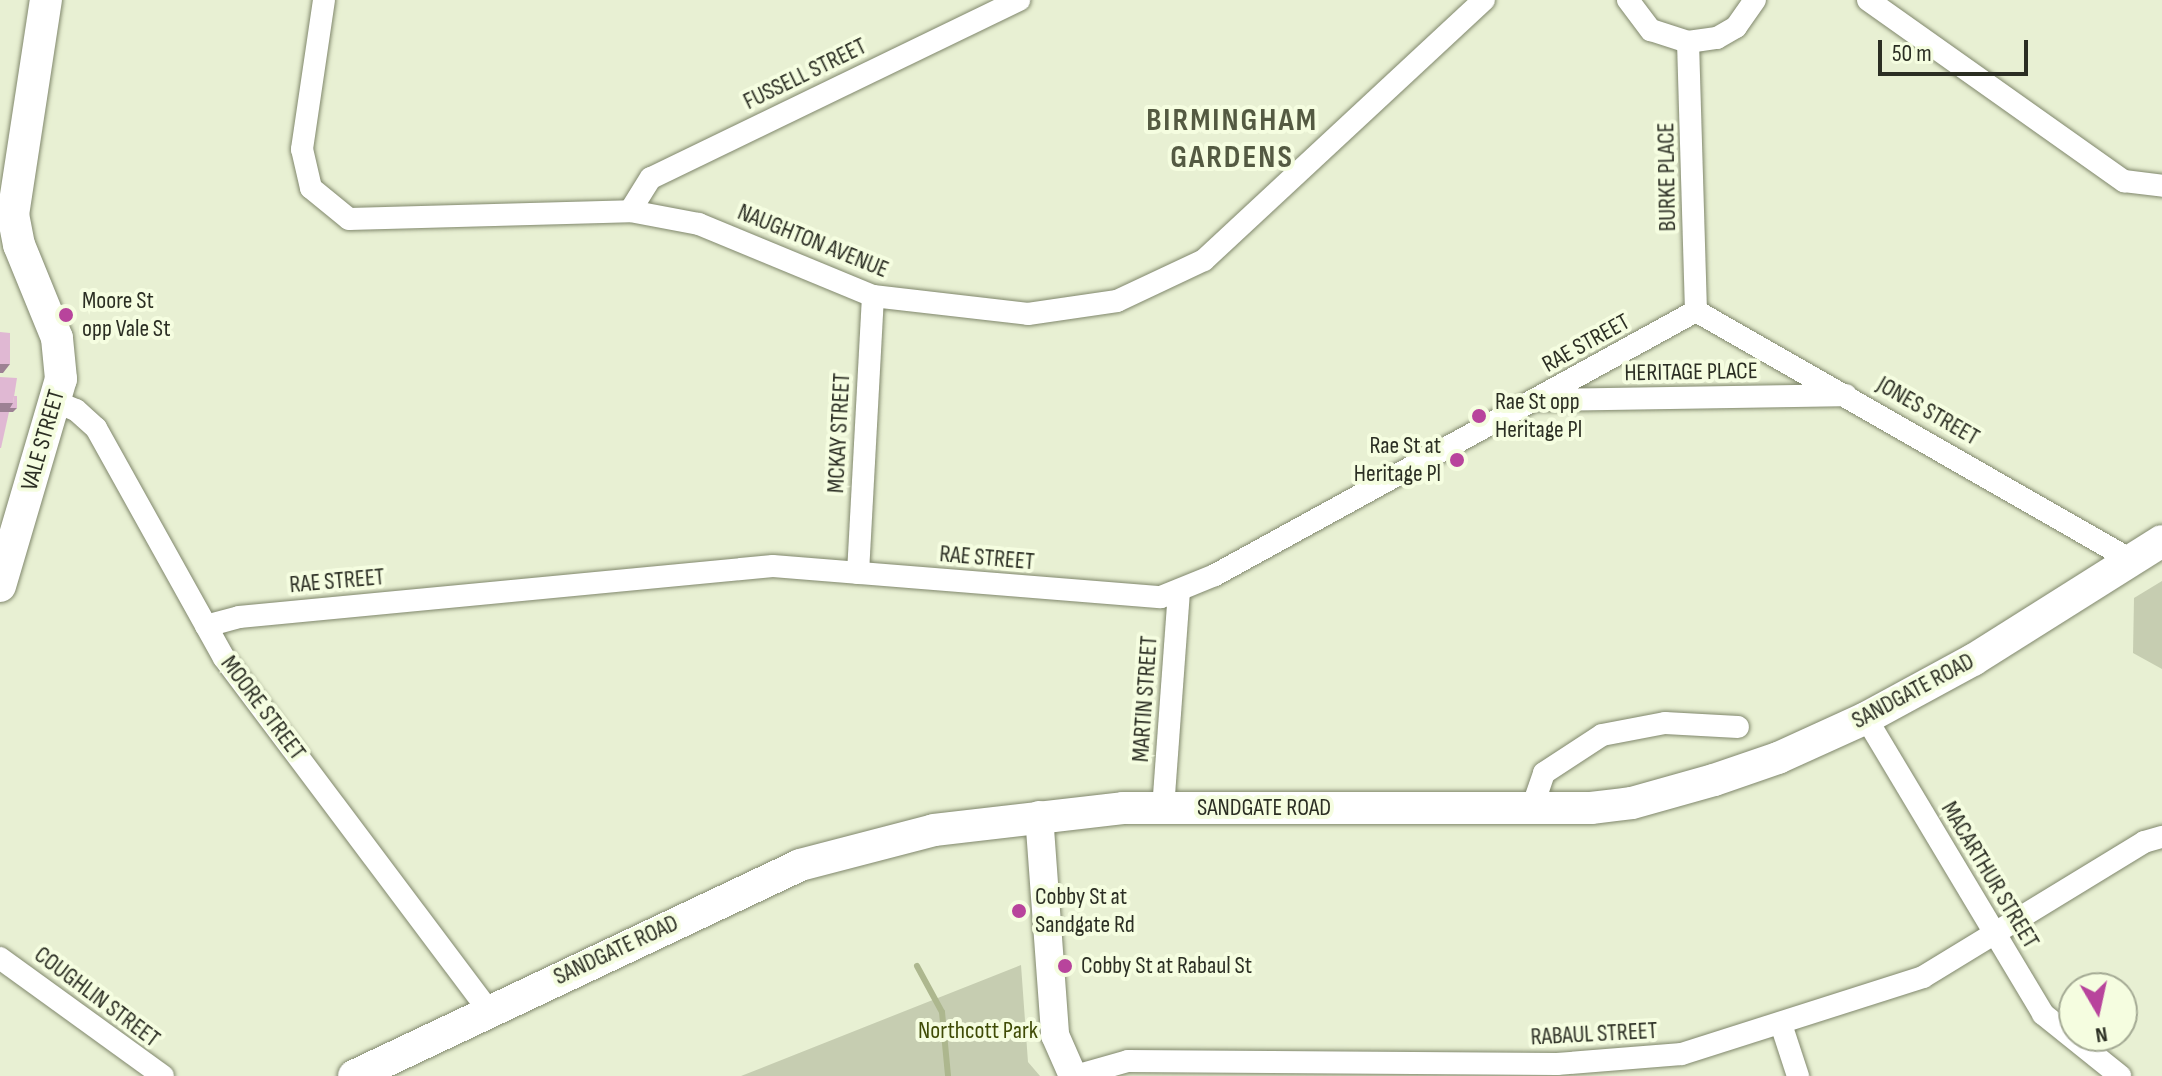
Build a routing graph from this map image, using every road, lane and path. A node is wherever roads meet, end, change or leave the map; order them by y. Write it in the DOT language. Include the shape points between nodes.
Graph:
graph roads {
  1 [pos="46,0"];
  2 [pos="324,0"];
  3 [pos="1019,0"];
  4 [pos="1484,0"];
  5 [pos="1628,0"];
  6 [pos="1755,0"];
  7 [pos="1868,0"];
  8 [pos="1688,42"];
  9 [pos="2162,186"];
  10 [pos="630,211"];
  11 [pos="873,296"];
  12 [pos="1696,311"];
  13 [pos="1847,395"];
  14 [pos="1536,401"];
  15 [pos="56,402"];
  16 [pos="2162,541"];
  17 [pos="2131,560"];
  18 [pos="858,573"];
  19 [pos="0,586"];
  20 [pos="1179,593"];
  21 [pos="206,626"];
  22 [pos="1866,718"];
  23 [pos="1738,727"];
  24 [pos="1532,808"];
  25 [pos="1163,809"];
  26 [pos="1039,815"];
  27 [pos="2162,837"];
  28 [pos="1994,933"];
  29 [pos="0,958"];
  30 [pos="488,1009"];
  31 [pos="1781,1024"];
  32 [pos="1557,1070"];
  33 [pos="163,1076"];
  34 [pos="354,1076"];
  35 [pos="1074,1076"];
  36 [pos="1798,1076"];
  37 [pos="2120,1076"];
  1 -- 15 [label="main road, VALE STREET" via="13,215 19,245 57,338 61,379"];
  2 -- 10 [label="street, NAUGHTON AVENUE" via="302,149 311,188 349,219"];
  3 -- 10 [label="street, FUSSELL STREET" via="651,178"];
  4 -- 11 [label="street, NAUGHTON AVENUE" via="1204,260 1117,301 1028,314"];
  5 -- 8 [label="street" via="1651,30"];
  6 -- 8 [label="street" via="1736,27 1717,38"];
  7 -- 9 [label="street" via="2124,181"];
  8 -- 12 [label="street, BURKE PLACE"];
  10 -- 11 [label="street, NAUGHTON AVENUE" via="699,224"];
  11 -- 18 [label="street, MCKAY STREET"];
  12 -- 13 [label="street, JONES STREET"];
  12 -- 14 [label="street, RAE STREET"];
  13 -- 14 [label="street, HERITAGE PLACE"];
  13 -- 17 [label="street, JONES STREET"];
  14 -- 20 [label="street, RAE STREET"];
  15 -- 19 [label="main road, VALE STREET"];
  15 -- 21 [label="street, MOORE STREET" via="76,410 96,428"];
  16 -- 17 [label="main road, SANDGATE ROAD"];
  17 -- 22 [label="main road, SANDGATE ROAD" via="1973,660"];
  18 -- 20 [label="street, RAE STREET" via="1141,598"];
  18 -- 21 [label="street, RAE STREET" via="773,566 239,617"];
  20 -- 25 [label="street, MARTIN STREET"];
  21 -- 30 [label="street, MOORE STREET"];
  22 -- 24 [label="main road, SANDGATE ROAD" via="1778,758 1632,803"];
  22 -- 28 [label="street, MACARTHUR STREET"];
  23 -- 24 [label="street" via="1665,723 1602,735 1544,773"];
  24 -- 25 [label="main road, SANDGATE ROAD"];
  25 -- 26 [label="main road, SANDGATE ROAD"];
  26 -- 30 [label="main road, SANDGATE ROAD" via="934,830 800,865"];
  26 -- 35 [label="street" via="1055,1035"];
  27 -- 28 [label="street, RABAUL STREET" via="2144,842"];
  28 -- 31 [label="street, RABAUL STREET" via="1923,977"];
  28 -- 37 [label="street, MACARTHUR STREET" via="2043,1014"];
  29 -- 33 [label="street, COUGHLIN STREET"];
  30 -- 34 [label="main road, SANDGATE ROAD"];
  31 -- 32 [label="street, RABAUL STREET" via="1682,1054"];
  31 -- 36 [label="street"];
  32 -- 35 [label="street, RABAUL STREET" via="1128,1061"];
}
